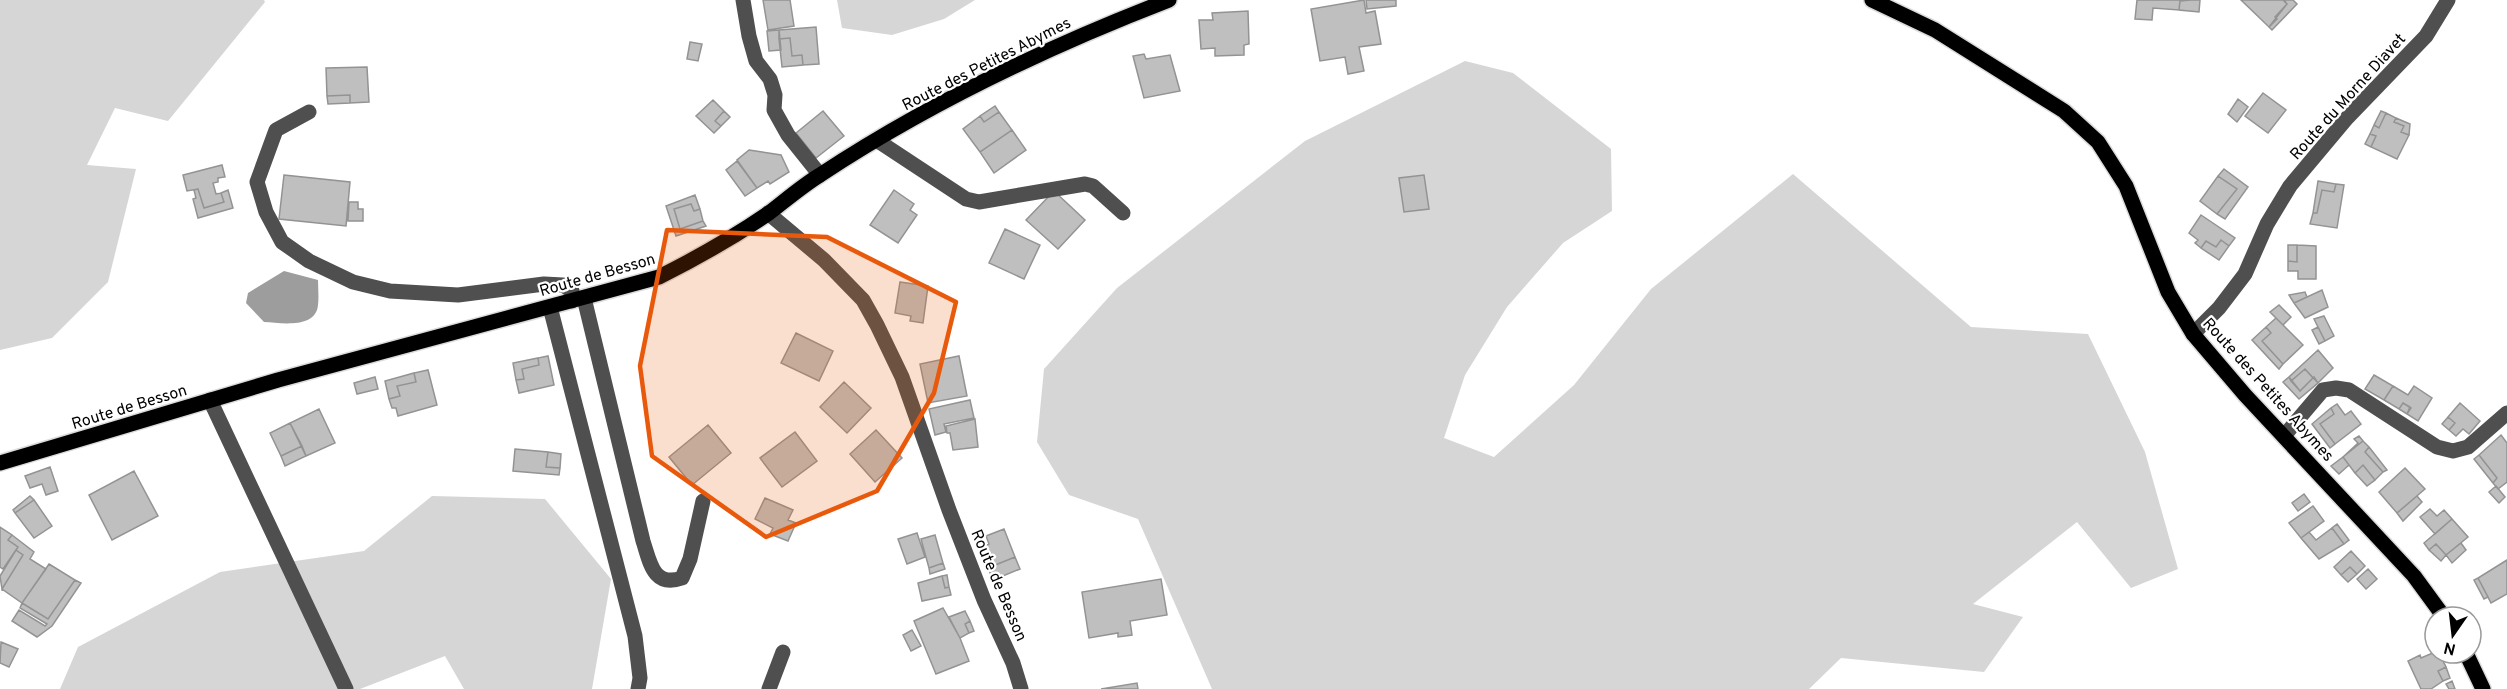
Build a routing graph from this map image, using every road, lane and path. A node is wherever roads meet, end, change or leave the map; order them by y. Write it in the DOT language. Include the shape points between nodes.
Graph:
graph roads {
  1 [pos="743,0"];
  2 [pos="1169,0"];
  3 [pos="1872,0"];
  4 [pos="2448,0"];
  5 [pos="309,112"];
  6 [pos="878,141"];
  7 [pos="820,175"];
  8 [pos="768,213"];
  9 [pos="1123,213"];
  10 [pos="578,300"];
  11 [pos="550,307"];
  12 [pos="2193,334"];
  13 [pos="210,400"];
  14 [pos="2507,413"];
  15 [pos="2284,436"];
  16 [pos="0,463"];
  17 [pos="703,501"];
  18 [pos="2435,605"];
  19 [pos="783,652"];
  20 [pos="2472,665"];
  21 [pos="346,689"];
  22 [pos="638,689"];
  23 [pos="769,689"];
  24 [pos="1021,689"];
  25 [pos="2483,689"];
  1 -- 7 [label="street" via="756,61 770,79 775,95 774,110 788,135"];
  2 -- 6 [label="main road, Route des Petites Abymes" via="1050,49 940,103"];
  3 -- 12 [label="main road, Route des Petites Abymes" via="1935,30 2064,111 2098,142 2126,186 2168,292"];
  4 -- 12 [label="street, Route du Morne Diavet" via="2426,36 2347,118 2290,186 2267,224 2245,274"];
  5 -- 10 [label="street" via="276,130 257,182 266,212 282,242 309,261 353,282 390,291 458,295 544,284 563,285"];
  6 -- 7 [label="main road, Route des Petites Abymes"];
  6 -- 9 [label="street" via="966,199 979,202 1085,183"];
  7 -- 8 [label="main road, Route des Petites Abymes"];
  8 -- 10 [label="main road, Route de Besson" via="659,277"];
  8 -- 24 [label="street, Route de Besson" via="825,260 863,300 877,325 902,377 949,510 1014,663"];
  10 -- 11 [label="main road, Route de Besson"];
  10 -- 17 [label="street" via="643,541 655,573 663,580 682,578"];
  11 -- 13 [label="main road, Route de Besson"];
  11 -- 22 [label="street" via="635,636"];
  12 -- 15 [label="main road, Route des Petites Abymes"];
  13 -- 16 [label="main road, Route de Besson"];
  13 -- 21 [label="street"];
  14 -- 15 [label="street" via="2468,447 2453,452 2437,447 2349,390 2336,388 2323,390"];
  15 -- 18 [label="main road, Route des Petites Abymes" via="2414,576"];
  19 -- 23 [label="street"];
  20 -- 25 [label="main road"];
}
